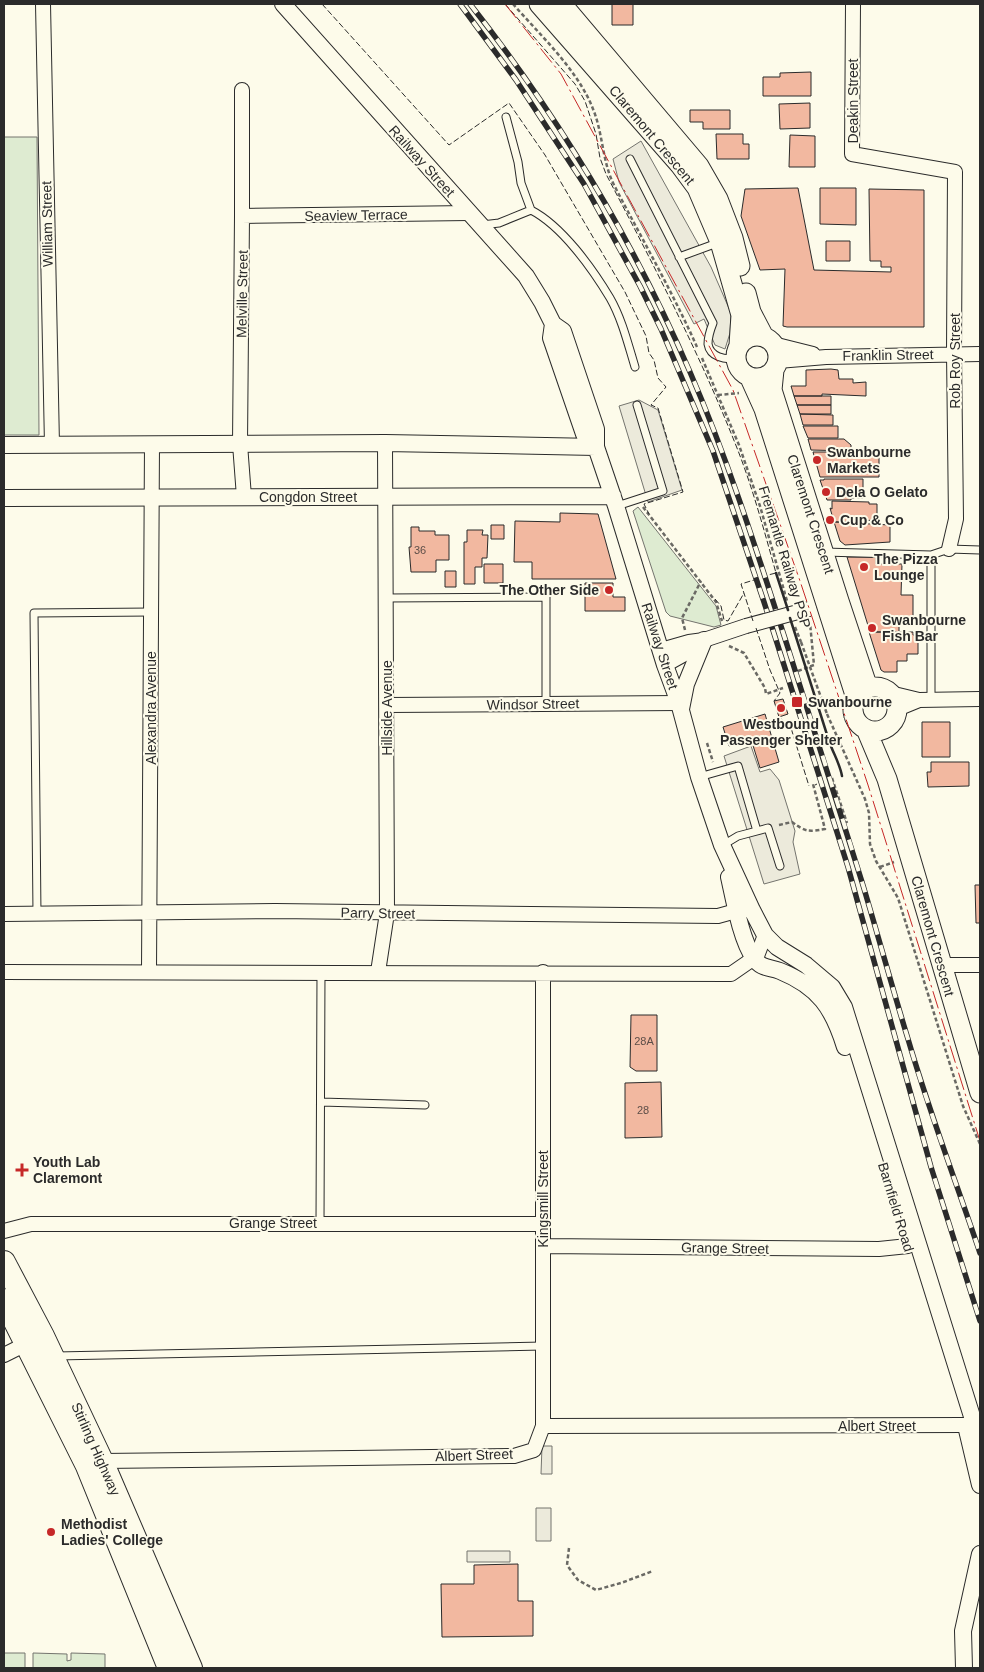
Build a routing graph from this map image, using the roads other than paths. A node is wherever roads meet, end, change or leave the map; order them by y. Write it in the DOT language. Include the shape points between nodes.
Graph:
graph roads {
  1 [pos="43,4"];
  2 [pos="283,4"];
  3 [pos="540,4"];
  4 [pos="562,4"];
  5 [pos="853,4"];
  6 [pos="242,90"];
  7 [pos="506,117"];
  8 [pos="630,159"];
  9 [pos="955,172"];
  10 [pos="530,210"];
  11 [pos="242,216"];
  12 [pos="474,219"];
  13 [pos="720,242"];
  14 [pos="679,257"];
  15 [pos="737,351"];
  16 [pos="772,353"];
  17 [pos="954,353"];
  18 [pos="980,354"];
  19 [pos="635,367"];
  20 [pos="750,378"];
  21 [pos="637,405"];
  22 [pos="386,443"];
  23 [pos="152,444"];
  24 [pos="240,444"];
  25 [pos="4,445"];
  26 [pos="52,445"];
  27 [pos="596,447"];
  28 [pos="244,497"];
  29 [pos="385,497"];
  30 [pos="4,498"];
  31 [pos="152,498"];
  32 [pos="620,501"];
  33 [pos="948,550"];
  34 [pos="980,550"];
  35 [pos="824,552"];
  36 [pos="931,555"];
  37 [pos="386,598"];
  38 [pos="821,608"];
  39 [pos="152,612"];
  40 [pos="696,641"];
  41 [pos="663,658"];
  42 [pos="862,693"];
  43 [pos="980,699"];
  44 [pos="925,700"];
  45 [pos="893,701"];
  46 [pos="546,704"];
  47 [pos="387,706"];
  48 [pos="680,706"];
  49 [pos="873,730"];
  50 [pos="699,777"];
  51 [pos="757,831"];
  52 [pos="722,845"];
  53 [pos="780,866"];
  54 [pos="744,910"];
  55 [pos="150,913"];
  56 [pos="387,913"];
  57 [pos="4,914"];
  58 [pos="37,914"];
  59 [pos="765,934"];
  60 [pos="758,963"];
  61 [pos="941,965"];
  62 [pos="980,965"];
  63 [pos="4,972"];
  64 [pos="150,972"];
  65 [pos="378,972"];
  66 [pos="543,972"];
  67 [pos="321,973"];
  68 [pos="980,1093"];
  69 [pos="321,1102"];
  70 [pos="425,1105"];
  71 [pos="320,1223"];
  72 [pos="543,1224"];
  73 [pos="4,1231"];
  74 [pos="543,1246"];
  75 [pos="908,1246"];
  76 [pos="4,1262"];
  77 [pos="4,1300"];
  78 [pos="26,1344"];
  79 [pos="543,1346"];
  80 [pos="4,1355"];
  81 [pos="53,1356"];
  82 [pos="966,1425"];
  83 [pos="543,1426"];
  84 [pos="980,1442"];
  85 [pos="95,1464"];
  86 [pos="980,1485"];
  87 [pos="980,1554"];
  88 [pos="980,1601"];
  89 [pos="964,1660"];
  90 [pos="169,1668"];
  91 [pos="191,1668"];
  1 -- 26 [label="street, William Street"];
  2 -- 12 [label="street, Railway Street"];
  3 -- 13 [label="main road, Claremont Crescent" via="680,165 697,188"];
  4 -- 16 [label="main road, Claremont Crescent" via="698,166 718,199 733,238 751,312"];
  5 -- 9 [label="street, Deakin Street" via="852,154"];
  6 -- 11 [label="street, Melville Street"];
  7 -- 10 [label="lane"];
  8 -- 14 [label="lane"];
  9 -- 17 [label="street, Rob Roy Street"];
  10 -- 12 [label="lane" via="500,223"];
  10 -- 19 [label="lane" via="544,217 572,247 610,298"];
  11 -- 12 [label="street, Seaview Terrace"];
  11 -- 24 [label="street, Melville Street"];
  12 -- 27 [label="street, Railway Street" via="526,276 542,302 553,324 552,338 584,434"];
  13 -- 14 [label="lane"];
  13 -- 15 [label="main road, Claremont Crescent" via="741,315"];
  14 -- 15 [label="lane" via="712,322 708,344 712,351 718,357 729,359"];
  15 -- 16 [label="main road" via="750,337"];
  15 -- 20 [label="main road" via="739,370"];
  16 -- 17 [label="street, Franklin Street" via="826,356"];
  16 -- 20 [label="main road" via="769,375"];
  16 -- 35 [label="main road, Claremont Crescent" via="772,390"];
  17 -- 18 [label="street, Franklin Street"];
  17 -- 33 [label="street, Rob Roy Street" via="956,519"];
  20 -- 38 [label="main road, Claremont Crescent" via="764,409"];
  21 -- 32 [label="lane" via="662,491"];
  22 -- 24 [label="street"];
  22 -- 27 [label="street"];
  22 -- 29 [label="street, Hillside Avenue"];
  23 -- 24 [label="street"];
  23 -- 26 [label="street"];
  23 -- 31 [label="street, Alexandra Avenue"];
  24 -- 28 [label="street, Melville Street"];
  25 -- 26 [label="street"];
  27 -- 32 [label="street, Railway Street"];
  28 -- 29 [label="street, Congdon Street"];
  28 -- 31 [label="street, Congdon Street"];
  29 -- 32 [label="street, Congdon Street"];
  29 -- 37 [label="street, Hillside Avenue"];
  30 -- 31 [label="street, Congdon Street"];
  31 -- 39 [label="street, Alexandra Avenue"];
  32 -- 41 [label="street, Railway Street"];
  33 -- 34 [label="lane"];
  33 -- 36 [label="lane"];
  35 -- 36 [label="lane"];
  35 -- 38 [label="main road, Claremont Crescent"];
  36 -- 44 [label="lane"];
  37 -- 46 [label="lane" via="546,597"];
  37 -- 47 [label="street, Hillside Avenue"];
  38 -- 40 [label="street, bridge"];
  38 -- 42 [label="main road, Claremont Crescent"];
  39 -- 55 [label="street, Alexandra Avenue"];
  39 -- 58 [label="lane" via="34,613"];
  40 -- 41 [label="street" via="692,650"];
  40 -- 48 [label="street"];
  41 -- 48 [label="street, Railway Street"];
  42 -- 45 [label="main road" via="880,688"];
  42 -- 49 [label="main road, Claremont Crescent" via="854,712 856,719"];
  43 -- 44 [label="street"];
  44 -- 45 [label="street"];
  45 -- 49 [label="main road" via="896,716 892,723"];
  46 -- 47 [label="street, Windsor Street"];
  46 -- 48 [label="street, Windsor Street"];
  47 -- 56 [label="street, Hillside Avenue"];
  48 -- 50 [label="street, Railway Street"];
  49 -- 61 [label="main road, Claremont Crescent"];
  50 -- 51 [label="lane" via="738,766"];
  50 -- 52 [label="street, Railway Street"];
  51 -- 52 [label="lane"];
  51 -- 53 [label="lane" via="768,828"];
  52 -- 54 [label="street, Railway Street"];
  54 -- 56 [label="street, Parry Street" via="718,916"];
  54 -- 59 [label="street, Railway Street"];
  54 -- 60 [label="street, Railway Street"];
  55 -- 56 [label="street, Parry Street"];
  55 -- 58 [label="street, Parry Street"];
  55 -- 64 [label="street, Alexandra Avenue"];
  56 -- 65 [label="street, Hillside Avenue"];
  57 -- 58 [label="street, Parry Street"];
  59 -- 60 [label="street" via="757,956"];
  59 -- 84 [label="street, Barnfield Road" via="777,947 832,987 844,1007"];
  60 -- 66 [label="street" via="758,966 731,974"];
  60 -- 75 [label="street, Barnfield Road" via="808,986 832,1012"];
  61 -- 62 [label="street"];
  61 -- 68 [label="main road, Claremont Crescent"];
  63 -- 64 [label="street"];
  64 -- 67 [label="street"];
  65 -- 66 [label="street"];
  65 -- 67 [label="street"];
  66 -- 72 [label="street, Kingsmill Street"];
  67 -- 69 [label="lane"];
  69 -- 70 [label="lane"];
  69 -- 71 [label="lane"];
  71 -- 72 [label="street, Grange Street"];
  71 -- 73 [label="street, Grange Street" via="31,1224"];
  72 -- 74 [label="street, Kingsmill Street"];
  74 -- 75 [label="street, Grange Street" via="879,1249"];
  74 -- 79 [label="street, Kingsmill Street"];
  75 -- 82 [label="street, Barnfield Road"];
  76 -- 81 [label="highway, Stirling Highway"];
  77 -- 78 [label="highway, Stirling Highway"];
  78 -- 80 [label="street"];
  78 -- 85 [label="highway, Stirling Highway"];
  79 -- 81 [label="lane"];
  79 -- 83 [label="street, Kingsmill Street"];
  81 -- 85 [label="highway, Stirling Highway"];
  82 -- 83 [label="street, Albert Street"];
  82 -- 86 [label="street, Barnfield Road"];
  83 -- 85 [label="street, Albert Street" via="534,1450 514,1456"];
  85 -- 90 [label="highway, Stirling Highway"];
  85 -- 91 [label="highway, Stirling Highway"];
  87 -- 89 [label="street" via="963,1631"];
  88 -- 89 [label="street"];
}
